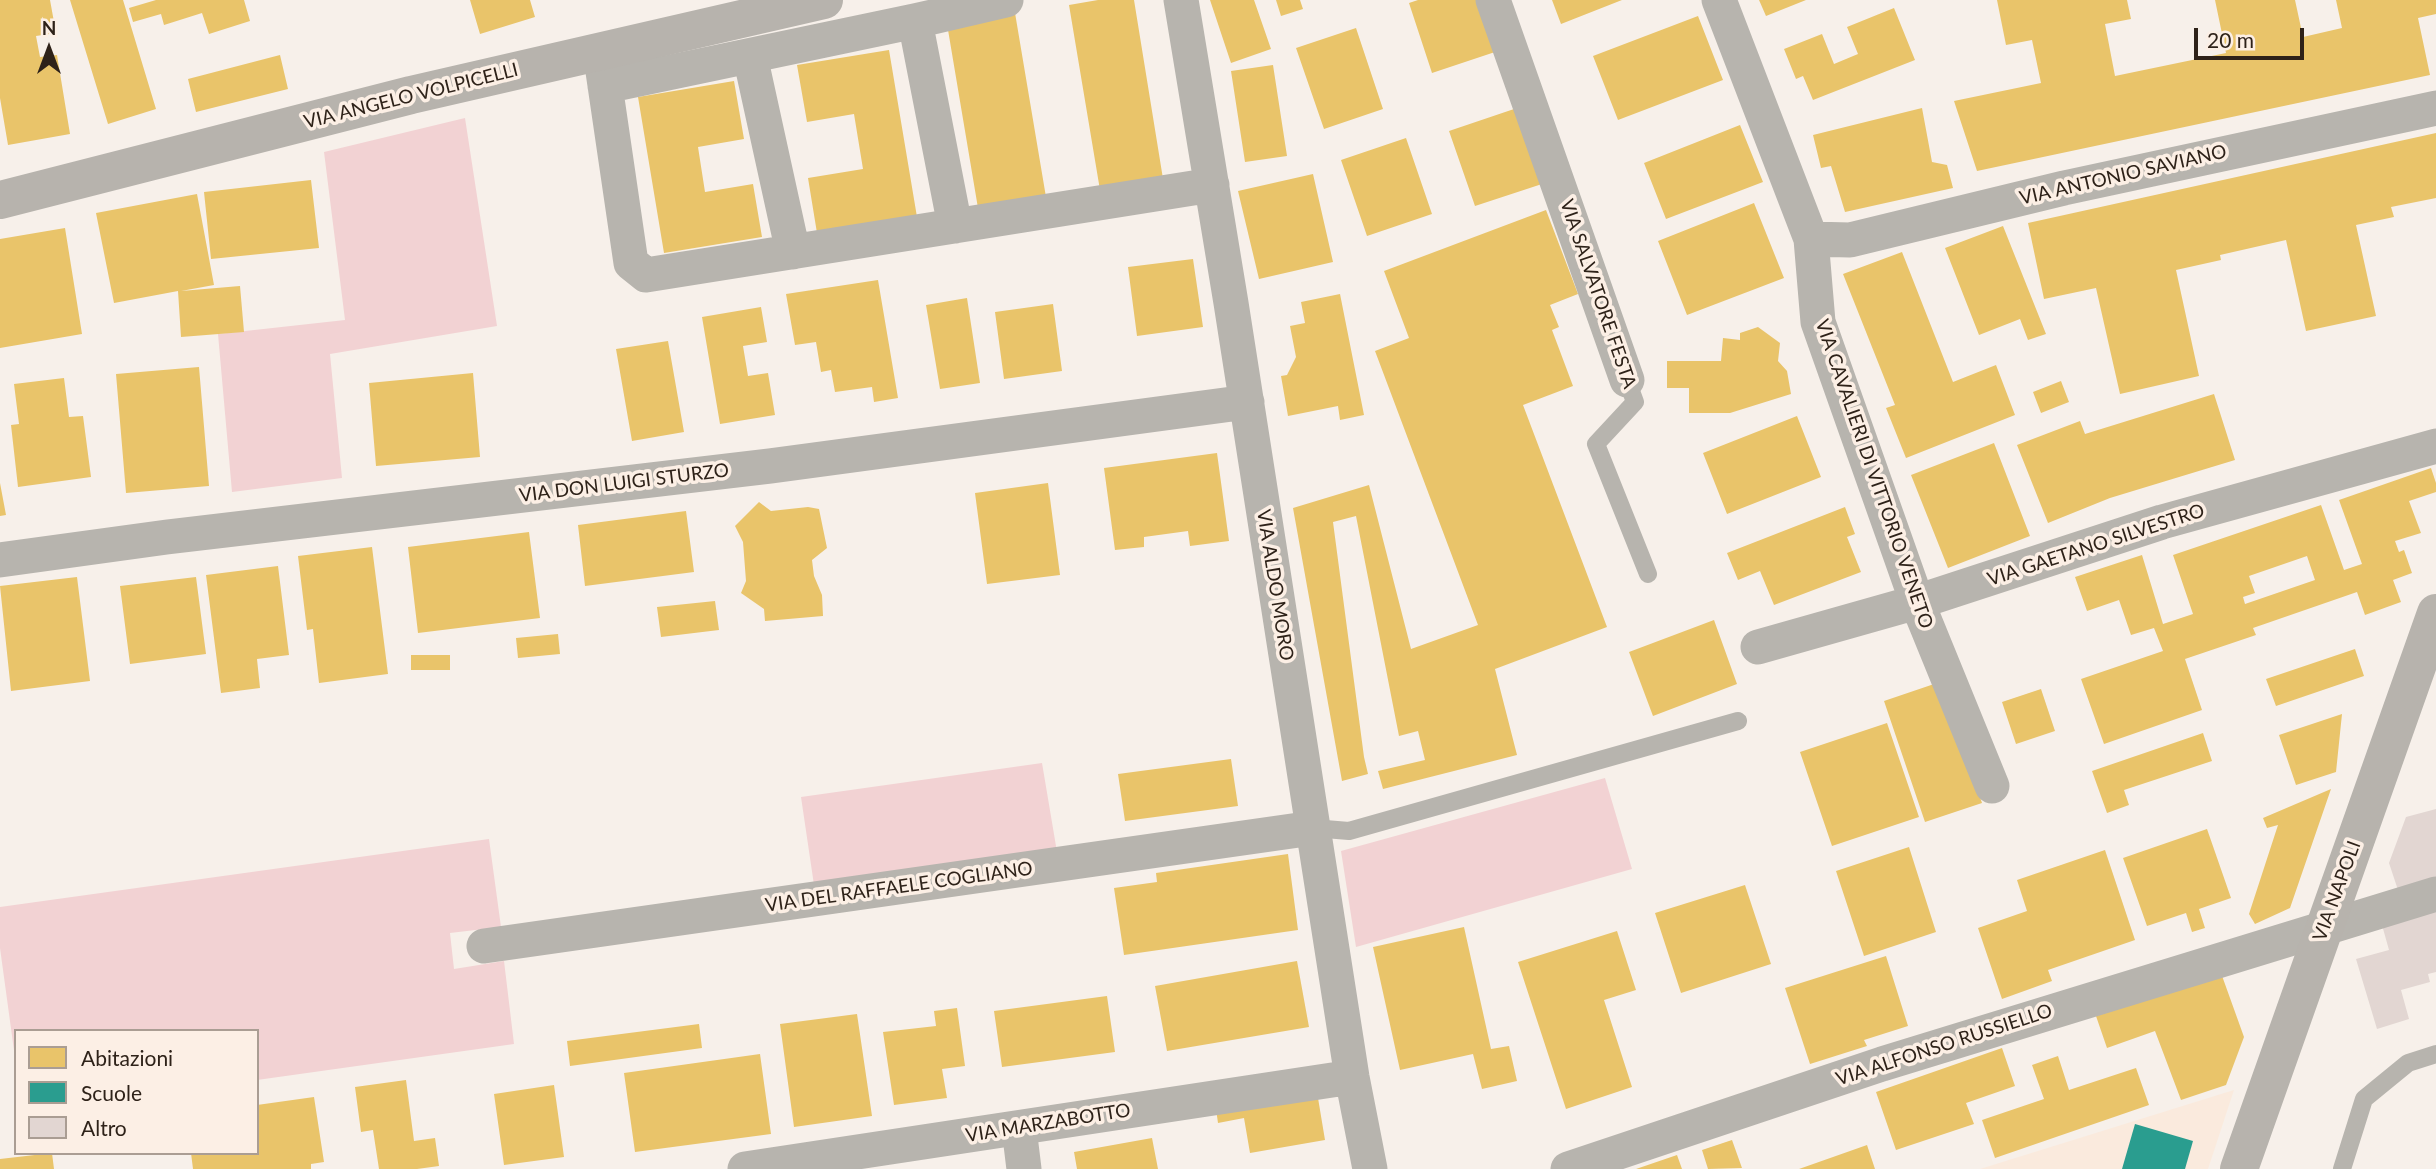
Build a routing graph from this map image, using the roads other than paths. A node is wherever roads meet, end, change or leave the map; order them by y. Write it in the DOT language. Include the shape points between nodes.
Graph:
graph roads {
  1 [pos="824,0"];
  2 [pos="1006,0"];
  3 [pos="1181,0"];
  4 [pos="1493,0"];
  5 [pos="1719,0"];
  6 [pos="915,21"];
  7 [pos="750,56"];
  8 [pos="603,69"];
  9 [pos="2436,108"];
  10 [pos="1212,185"];
  11 [pos="0,200"];
  12 [pos="955,226"];
  13 [pos="1811,239"];
  14 [pos="793,251"];
  15 [pos="1627,380"];
  16 [pos="1247,402"];
  17 [pos="2436,446"];
  18 [pos="0,559"];
  19 [pos="1648,574"];
  20 [pos="1917,602"];
  21 [pos="2436,612"];
  22 [pos="1758,647"];
  23 [pos="1738,721"];
  24 [pos="1992,786"];
  25 [pos="1313,828"];
  26 [pos="2436,894"];
  27 [pos="2323,929"];
  28 [pos="484,946"];
  29 [pos="2436,1054"];
  30 [pos="1352,1077"];
  31 [pos="1018,1128"];
  32 [pos="745,1169"];
  33 [pos="1024,1169"];
  34 [pos="1370,1169"];
  35 [pos="1568,1169"];
  36 [pos="2239,1169"];
  37 [pos="2342,1169"];
  1 -- 8 [label="street, VIA ANGELO VOLPICELLI"];
  2 -- 6 [label="street"];
  3 -- 10 [label="street, VIA ALDO MORO"];
  4 -- 15 [label="street, VIA SALVATORE FESTA"];
  5 -- 13 [label="street, VIA CAVALIERI DI VITTORIO VENETO"];
  6 -- 7 [label="street"];
  6 -- 12 [label="street"];
  7 -- 8 [label="street"];
  7 -- 14 [label="street"];
  8 -- 11 [label="street, VIA ANGELO VOLPICELLI" via="411,95"];
  8 -- 14 [label="street" via="631,262 646,275"];
  9 -- 13 [label="street, VIA ANTONIO SAVIANO" via="2064,188 1850,240"];
  10 -- 12 [label="street"];
  10 -- 16 [label="street, VIA ALDO MORO"];
  12 -- 14 [label="street"];
  13 -- 20 [label="street, VIA CAVALIERI DI VITTORIO VENETO" via="1818,322"];
  15 -- 19 [label="lane, VIA SALVATORE FESTA" via="1636,402 1595,444"];
  16 -- 18 [label="street, VIA DON LUIGI STURZO" via="770,466"];
  16 -- 25 [label="street, VIA ALDO MORO"];
  17 -- 20 [label="street, VIA GAETANO SILVESTRO" via="2162,522"];
  20 -- 22 [label="street, VIA GAETANO SILVESTRO"];
  20 -- 24 [label="street, VIA CAVALIERI DI VITTORIO VENETO"];
  21 -- 27 [label="street, VIA NAPOLI"];
  23 -- 25 [label="lane" via="1349,831"];
  25 -- 28 [label="street, VIA DEL RAFFAELE COGLIANO"];
  25 -- 30 [label="street, VIA ALDO MORO"];
  26 -- 27 [label="street, VIA ALFONSO RUSSIELLO"];
  27 -- 35 [label="street, VIA ALFONSO RUSSIELLO" via="1882,1064"];
  27 -- 36 [label="street, VIA NAPOLI"];
  29 -- 37 [label="lane" via="2408,1063 2364,1099"];
  30 -- 31 [label="street, VIA MARZABOTTO"];
  30 -- 34 [label="street, VIA ALDO MORO"];
  31 -- 32 [label="street, VIA MARZABOTTO"];
  31 -- 33 [label="street"];
}
